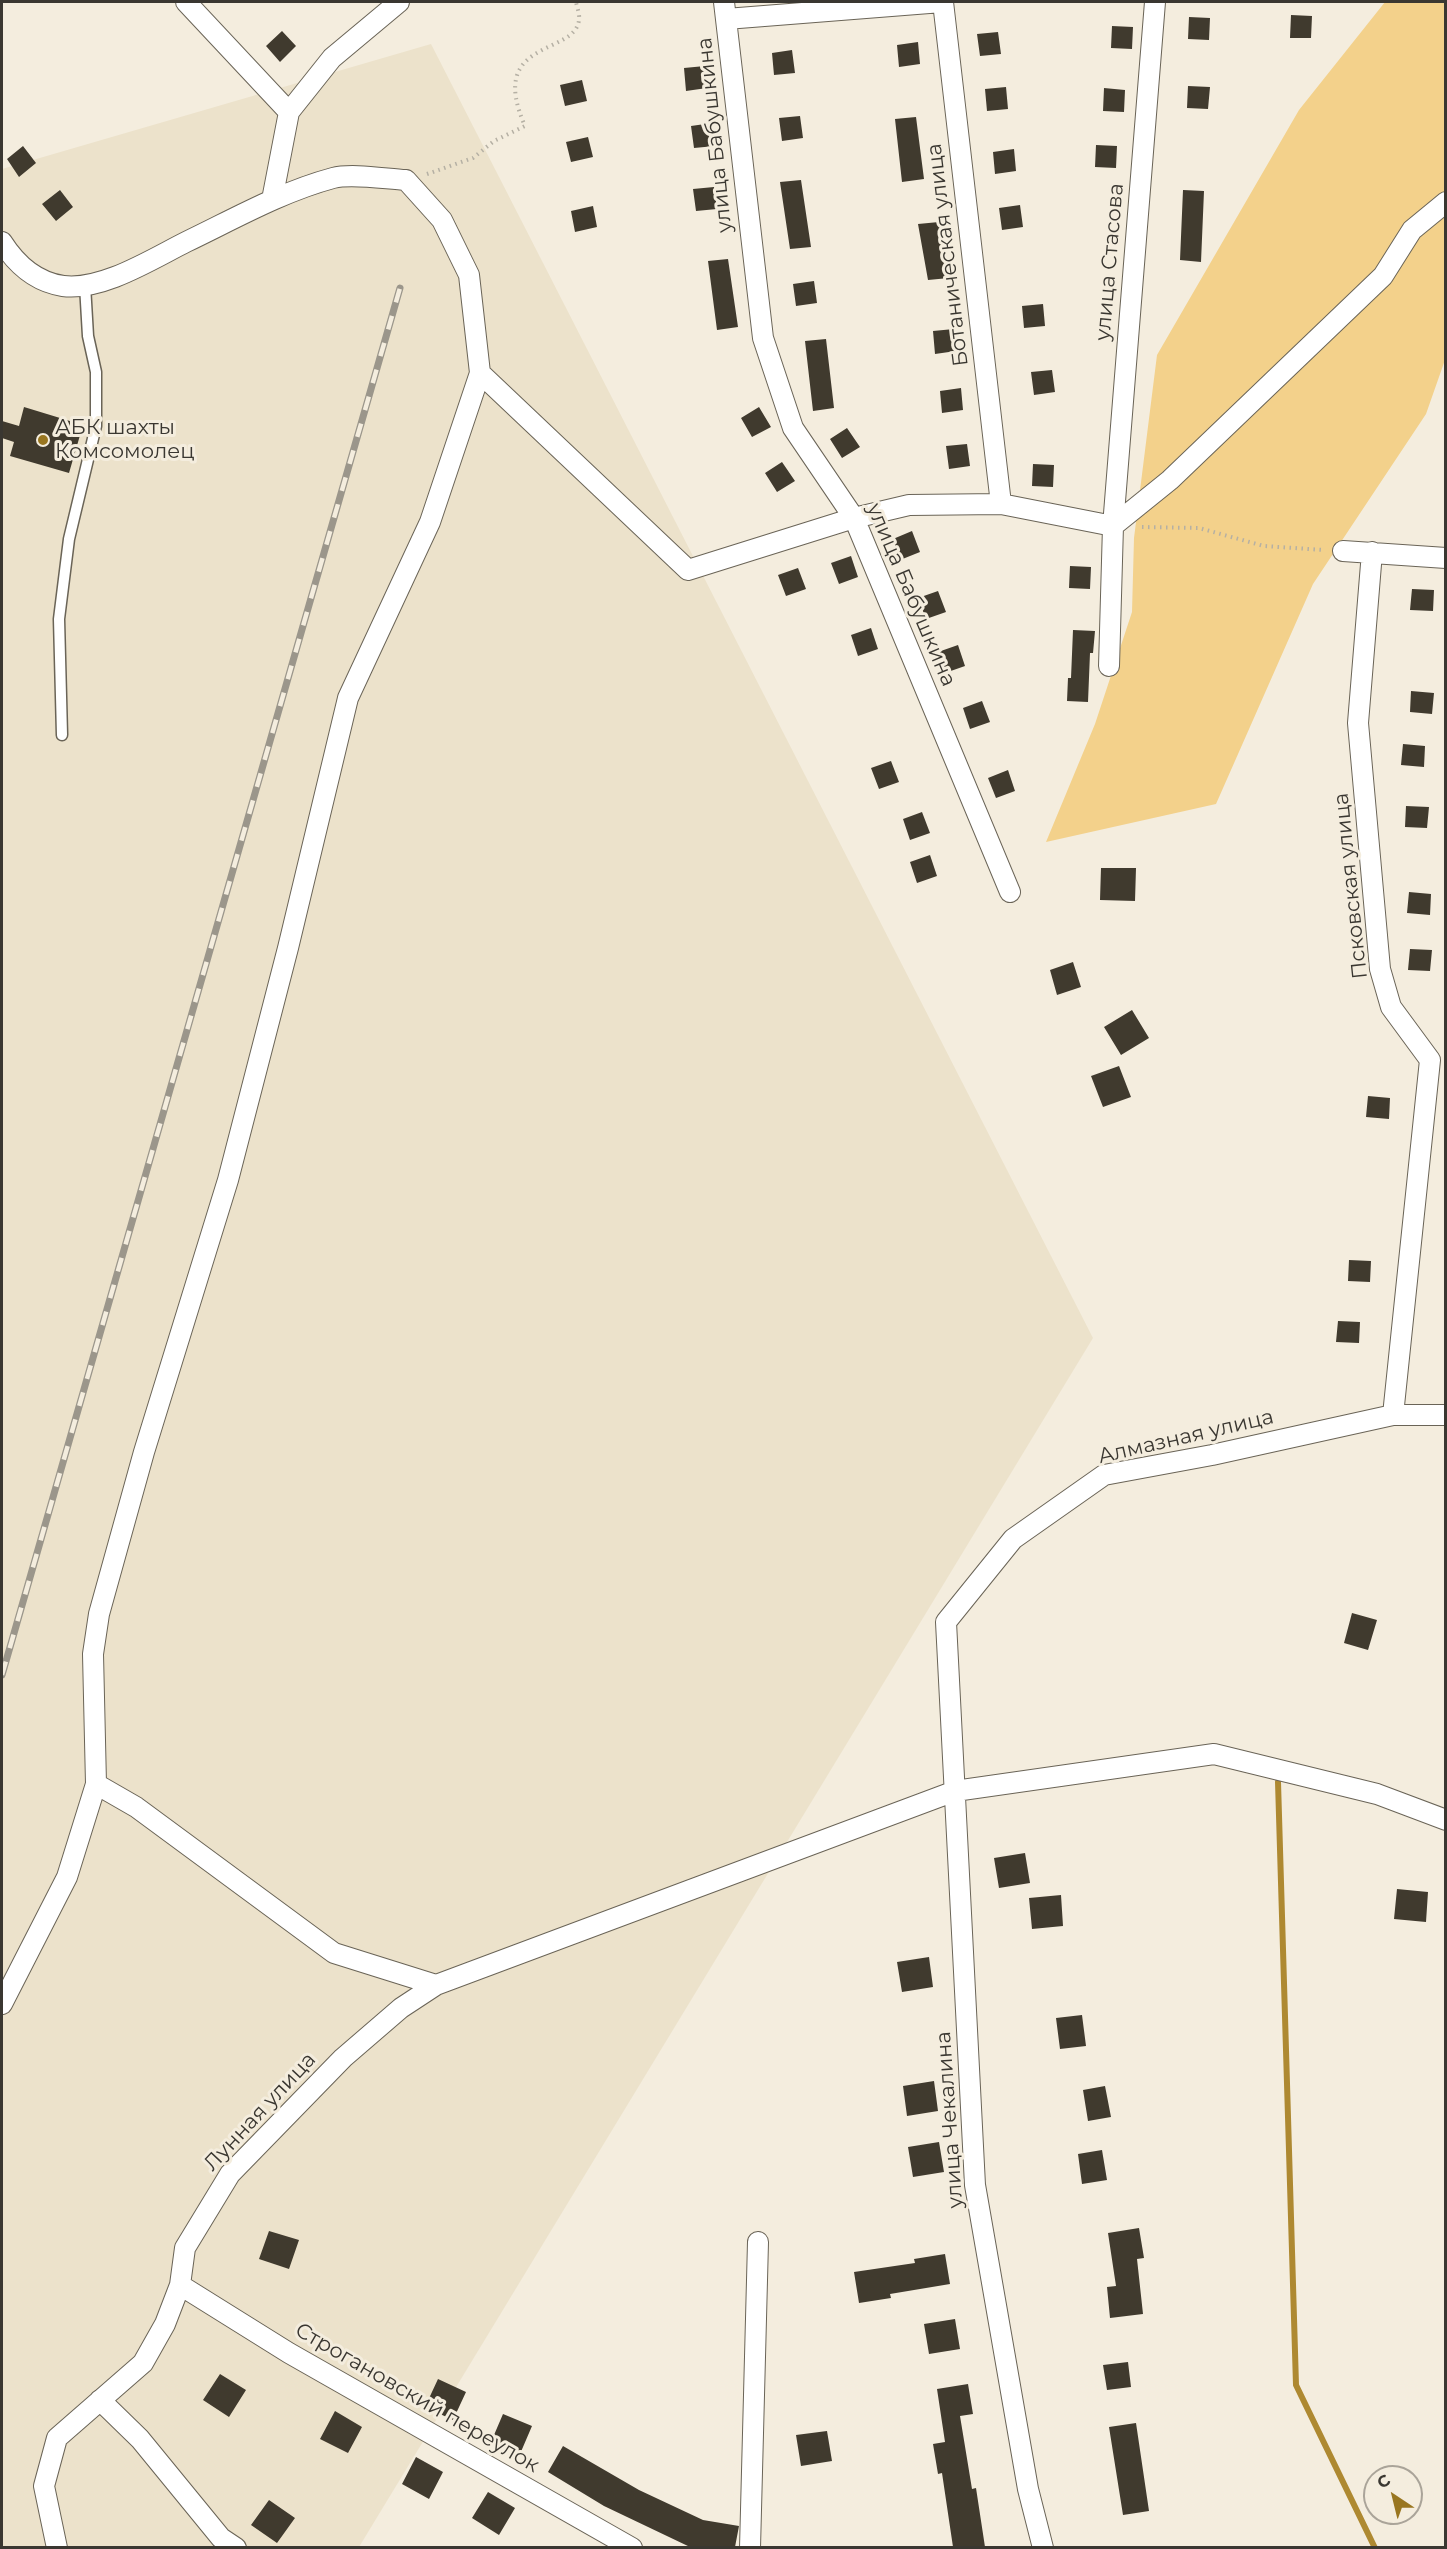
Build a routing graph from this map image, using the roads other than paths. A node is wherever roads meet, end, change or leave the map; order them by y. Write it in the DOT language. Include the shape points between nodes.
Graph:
graph roads {
  1 [pos="186,2"];
  2 [pos="399,2"];
  3 [pos="943,2"];
  4 [pos="1155,2"];
  5 [pos="725,10"];
  6 [pos="289,112"];
  7 [pos="272,200"];
  8 [pos="1446,202"];
  9 [pos="2,242"];
  10 [pos="85,285"];
  11 [pos="480,373"];
  12 [pos="1001,504"];
  13 [pos="854,518"];
  14 [pos="1113,526"];
  15 [pos="1343,551"];
  16 [pos="1372,552"];
  17 [pos="1446,558"];
  18 [pos="1109,666"];
  19 [pos="62,735"];
  20 [pos="1010,892"];
  21 [pos="1438,1060"];
  22 [pos="1393,1415"];
  23 [pos="1446,1415"];
  24 [pos="96,1784"];
  25 [pos="955,1791"];
  26 [pos="1446,1820"];
  27 [pos="436,1985"];
  28 [pos="2,2004"];
  29 [pos="758,2242"];
  30 [pos="180,2285"];
  31 [pos="100,2400"];
  32 [pos="57,2547"];
  33 [pos="236,2547"];
  34 [pos="632,2547"];
  35 [pos="750,2547"];
  36 [pos="1043,2547"];
  1 -- 6 [label="street"];
  2 -- 6 [label="street" via="332,58"];
  3 -- 5 [label="street"];
  3 -- 12 [label="street, Ботаническая улица"];
  4 -- 14 [label="street, улица Стасова"];
  5 -- 13 [label="street, улица Бабушкина" via="763,338 793,428"];
  6 -- 7 [label="street"];
  7 -- 10 [label="street" via="117,276"];
  7 -- 11 [label="street" via="335,177 406,180 442,220 469,274"];
  8 -- 14 [label="street" via="1412,230 1383,276 1170,480"];
  9 -- 10 [label="street" via="27,272 64,286"];
  10 -- 19 [label="lane" via="88,336 96,372 96,426 69,539 59,619"];
  11 -- 13 [label="street" via="688,570"];
  11 -- 24 [label="street" via="430,522 348,698 228,1180 144,1452 99,1614 93,1654"];
  12 -- 13 [label="street" via="909,505"];
  12 -- 14 [label="street"];
  13 -- 20 [label="street, улица Бабушкина"];
  14 -- 18 [label="street, улица Стасова"];
  15 -- 16 [label="street"];
  16 -- 17 [label="street"];
  16 -- 21 [label="street, Псковская улица" via="1358,723 1380,969 1392,1007"];
  21 -- 22 [label="street, Псковская улица"];
  22 -- 23 [label="street, Алмазная улица"];
  22 -- 25 [label="street, Алмазная улица" via="1104,1475 1013,1539 946,1622"];
  24 -- 27 [label="street" via="136,1807 334,1953"];
  24 -- 28 [label="street" via="67,1878"];
  25 -- 26 [label="street, Лунная улица" via="1214,1754 1377,1794"];
  25 -- 27 [label="street, Лунная улица"];
  25 -- 36 [label="street, улица Чекалина" via="975,2185 1028,2489"];
  27 -- 30 [label="street, Лунная улица" via="401,2008 344,2058 230,2174 185,2248"];
  29 -- 35 [label="street"];
  30 -- 31 [label="street, Лунная улица" via="165,2324 143,2363"];
  30 -- 34 [label="street, Строгановский переулок" via="288,2353"];
  31 -- 32 [label="street, Лунная улица" via="57,2438 44,2486"];
  31 -- 33 [label="street" via="140,2439 220,2538"];
}
